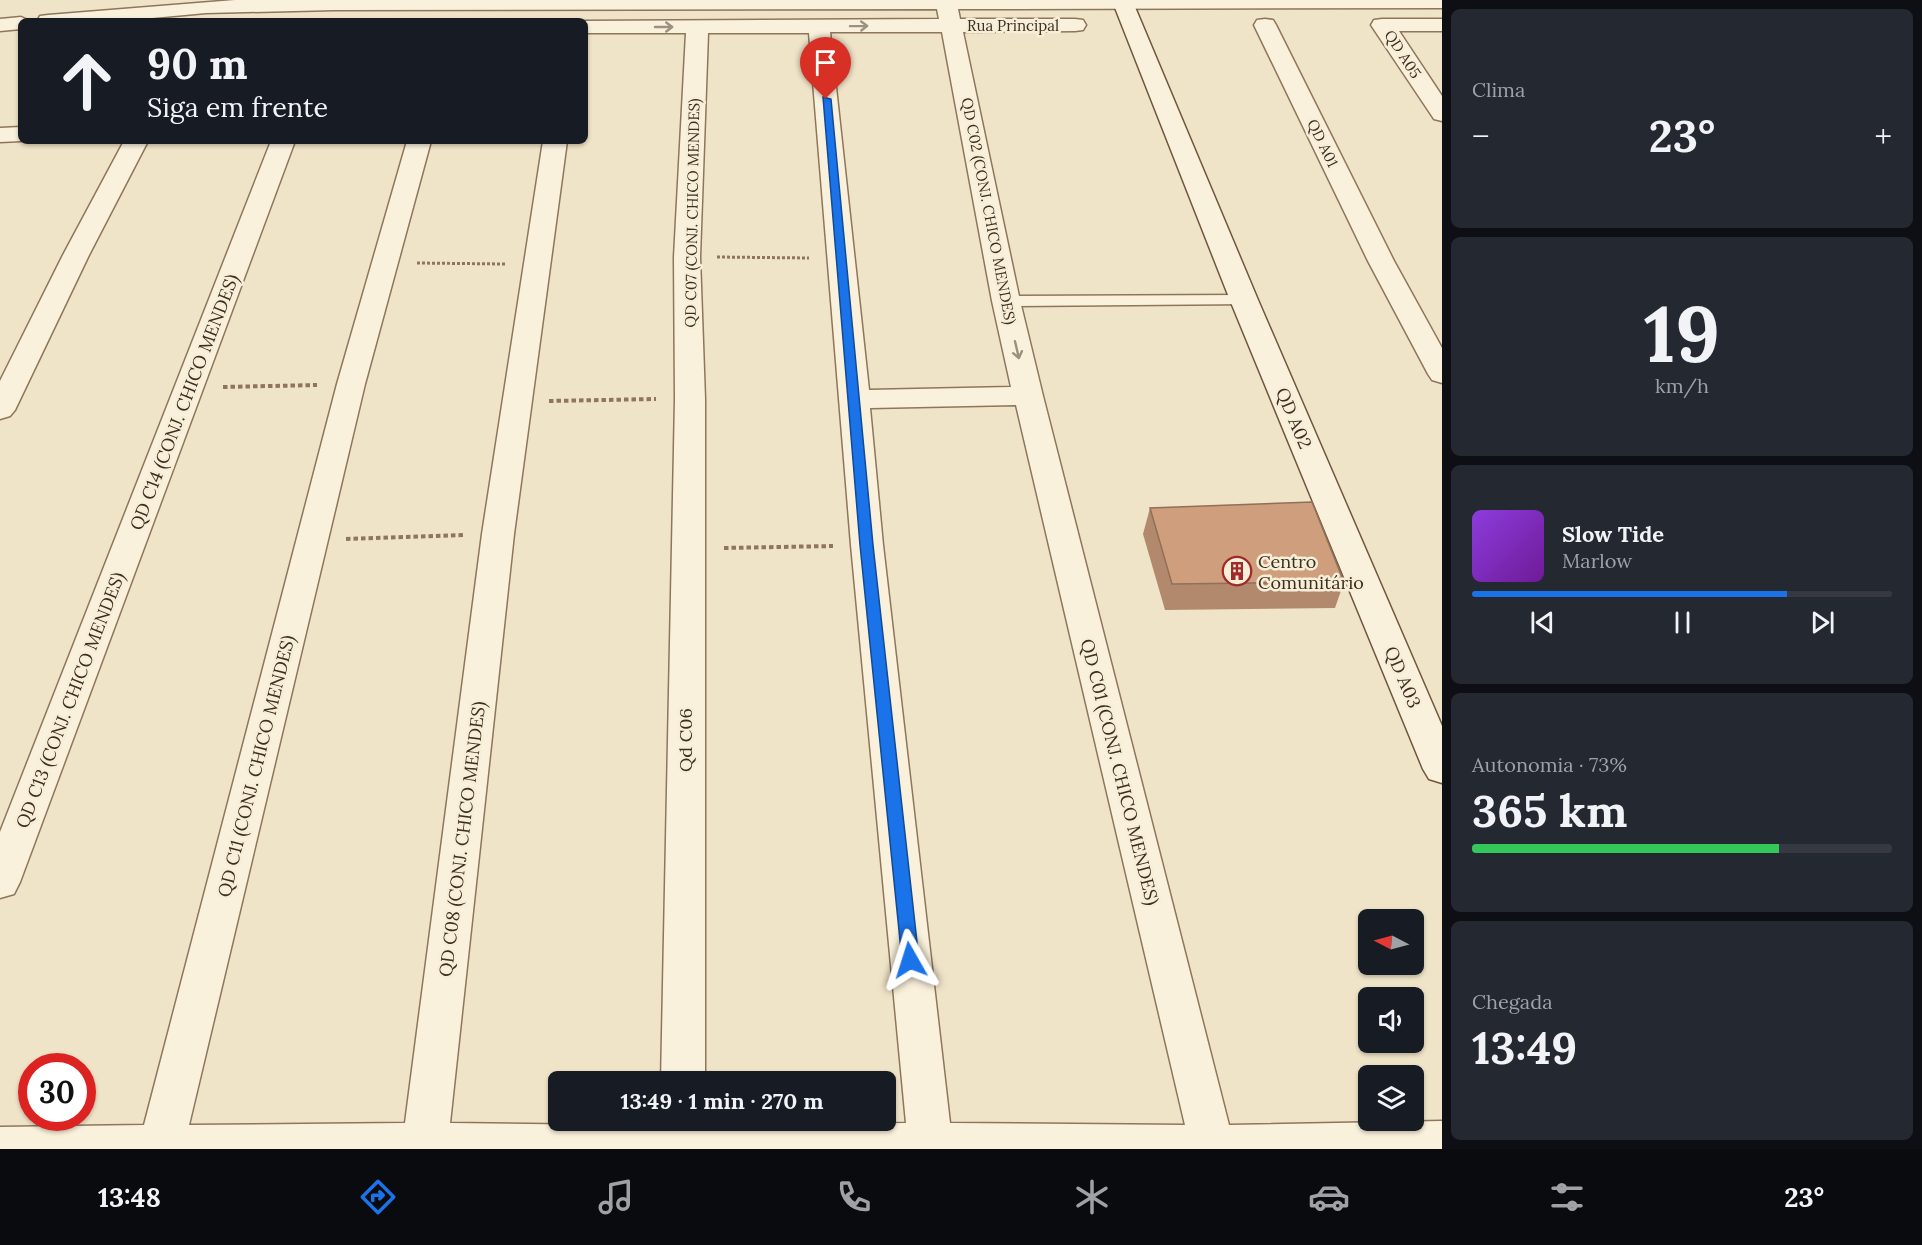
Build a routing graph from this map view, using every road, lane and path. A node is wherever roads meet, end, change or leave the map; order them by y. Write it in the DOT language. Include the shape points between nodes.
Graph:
graph roads {
  1 [pos="816,1"];
  2 [pos="1255,1"];
  3 [pos="1365,1"];
  4 [pos="334,2"];
  5 [pos="455,2"];
  6 [pos="577,2"];
  7 [pos="1434,2"];
  8 [pos="636,3"];
  9 [pos="205,9"];
  10 [pos="948,9"];
  11 [pos="697,10"];
  12 [pos="1132,13"];
  13 [pos="87,18"];
  14 [pos="18,23"];
  15 [pos="0,25"];
  16 [pos="1288,25"];
  17 [pos="1360,25"];
  18 [pos="1384,25"];
  19 [pos="1442,25"];
  20 [pos="588,27"];
  21 [pos="635,27"];
  22 [pos="819,27"];
  23 [pos="18,40"];
  24 [pos="0,42"];
  25 [pos="1442,114"];
  26 [pos="18,134"];
  27 [pos="0,135"];
  28 [pos="134,144"];
  29 [pos="282,144"];
  30 [pos="418,144"];
  31 [pos="555,144"];
  32 [pos="687,257"];
  33 [pos="840,258"];
  34 [pos="386,263"];
  35 [pos="536,264"];
  36 [pos="1244,300"];
  37 [pos="1006,301"];
  38 [pos="1442,374"];
  39 [pos="351,384"];
  40 [pos="190,387"];
  41 [pos="1028,396"];
  42 [pos="690,399"];
  43 [pos="855,399"];
  44 [pos="517,402"];
  45 [pos="0,410"];
  46 [pos="498,534"];
  47 [pos="313,540"];
  48 [pos="867,545"];
  49 [pos="687,549"];
  50 [pos="127,551"];
  51 [pos="1365,584"];
  52 [pos="1442,770"];
  53 [pos="0,882"];
  54 [pos="683,1071"];
  55 [pos="683,1134"];
  56 [pos="1442,1142"];
  57 [pos="425,1144"];
  58 [pos="930,1144"];
  59 [pos="161,1147"];
  60 [pos="0,1148"];
  61 [pos="1213,1148"];
  1 -- 10 [label="street, Rua Principal"];
  1 -- 11 [label="street, Rua Principal"];
  2 -- 3 [label="street, Rua Principal"];
  2 -- 12 [label="street, Rua Principal"];
  3 -- 7 [label="street, Rua Principal"];
  4 -- 5 [label="street, Rua Principal"];
  4 -- 9 [label="street, Rua Principal"];
  5 -- 6 [label="street, Rua Principal"];
  6 -- 8 [label="street, Rua Principal"];
  7 -- 19 [label="street, Rua Principal"];
  8 -- 11 [label="street, Rua Principal"];
  8 -- 21 [label="street"];
  9 -- 13 [label="street, Rua Principal"];
  10 -- 12 [label="street, Rua Principal"];
  10 -- 12 [label="street, Rua Principal" via="1101,25"];
  22 -- 10 [label="street, Rua Principal, one-way"];
  10 -- 37 [label="street, QD C02 (CONJ. CHICO MENDES)"];
  21 -- 11 [label="street, Rua Principal, one-way"];
  11 -- 22 [label="street, Rua Principal"];
  11 -- 32 [label="street, QD C07 (CONJ. CHICO MENDES)"];
  12 -- 36 [label="street, QD A02"];
  14 -- 15 [label="street"];
  16 -- 38 [label="street, QD A01" via="1253,25"];
  17 -- 18 [label="street, Rua Principal"];
  18 -- 19 [label="street, Rua Principal"];
  18 -- 25 [label="street, QD A05"];
  20 -- 21 [label="street, Rua Principal"];
  22 -- 33 [label="street"];
  23 -- 24 [label="street"];
  26 -- 27 [label="street"];
  28 -- 45 [label="street"];
  29 -- 40 [label="street, QD C14 (CONJ. CHICO MENDES)"];
  30 -- 34 [label="street, QD C11 (CONJ. CHICO MENDES)"];
  31 -- 35 [label="street, QD C08 (CONJ. CHICO MENDES)"];
  32 -- 33 [label="path"];
  32 -- 42 [label="street, QD C07 (CONJ. CHICO MENDES)"];
  33 -- 43 [label="street"];
  34 -- 35 [label="path"];
  34 -- 39 [label="street, QD C11 (CONJ. CHICO MENDES)"];
  35 -- 44 [label="street, QD C08 (CONJ. CHICO MENDES)"];
  36 -- 37 [label="lane"];
  36 -- 51 [label="street, QD A02"];
  37 -- 41 [label="street, QD C02 (CONJ. CHICO MENDES), one-way"];
  39 -- 40 [label="path"];
  39 -- 47 [label="street, QD C11 (CONJ. CHICO MENDES)"];
  40 -- 50 [label="street, QD C14 (CONJ. CHICO MENDES)"];
  41 -- 43 [label="street"];
  41 -- 61 [label="street, QD C01 (CONJ. CHICO MENDES)"];
  42 -- 44 [label="path"];
  42 -- 49 [label="street, Qd C06"];
  43 -- 48 [label="street"];
  44 -- 46 [label="street, QD C08 (CONJ. CHICO MENDES)"];
  46 -- 47 [label="path"];
  46 -- 57 [label="street, QD C08 (CONJ. CHICO MENDES)"];
  47 -- 59 [label="street, QD C11 (CONJ. CHICO MENDES)"];
  48 -- 49 [label="path"];
  48 -- 58 [label="street"];
  49 -- 54 [label="street, Qd C06"];
  50 -- 53 [label="street, QD C13 (CONJ. CHICO MENDES)"];
  51 -- 52 [label="street, QD A03"];
  55 -- 57 [label="street"];
  55 -- 58 [label="street"];
  56 -- 61 [label="street"];
  57 -- 59 [label="street"];
  58 -- 61 [label="street"];
  59 -- 60 [label="street"];
}
